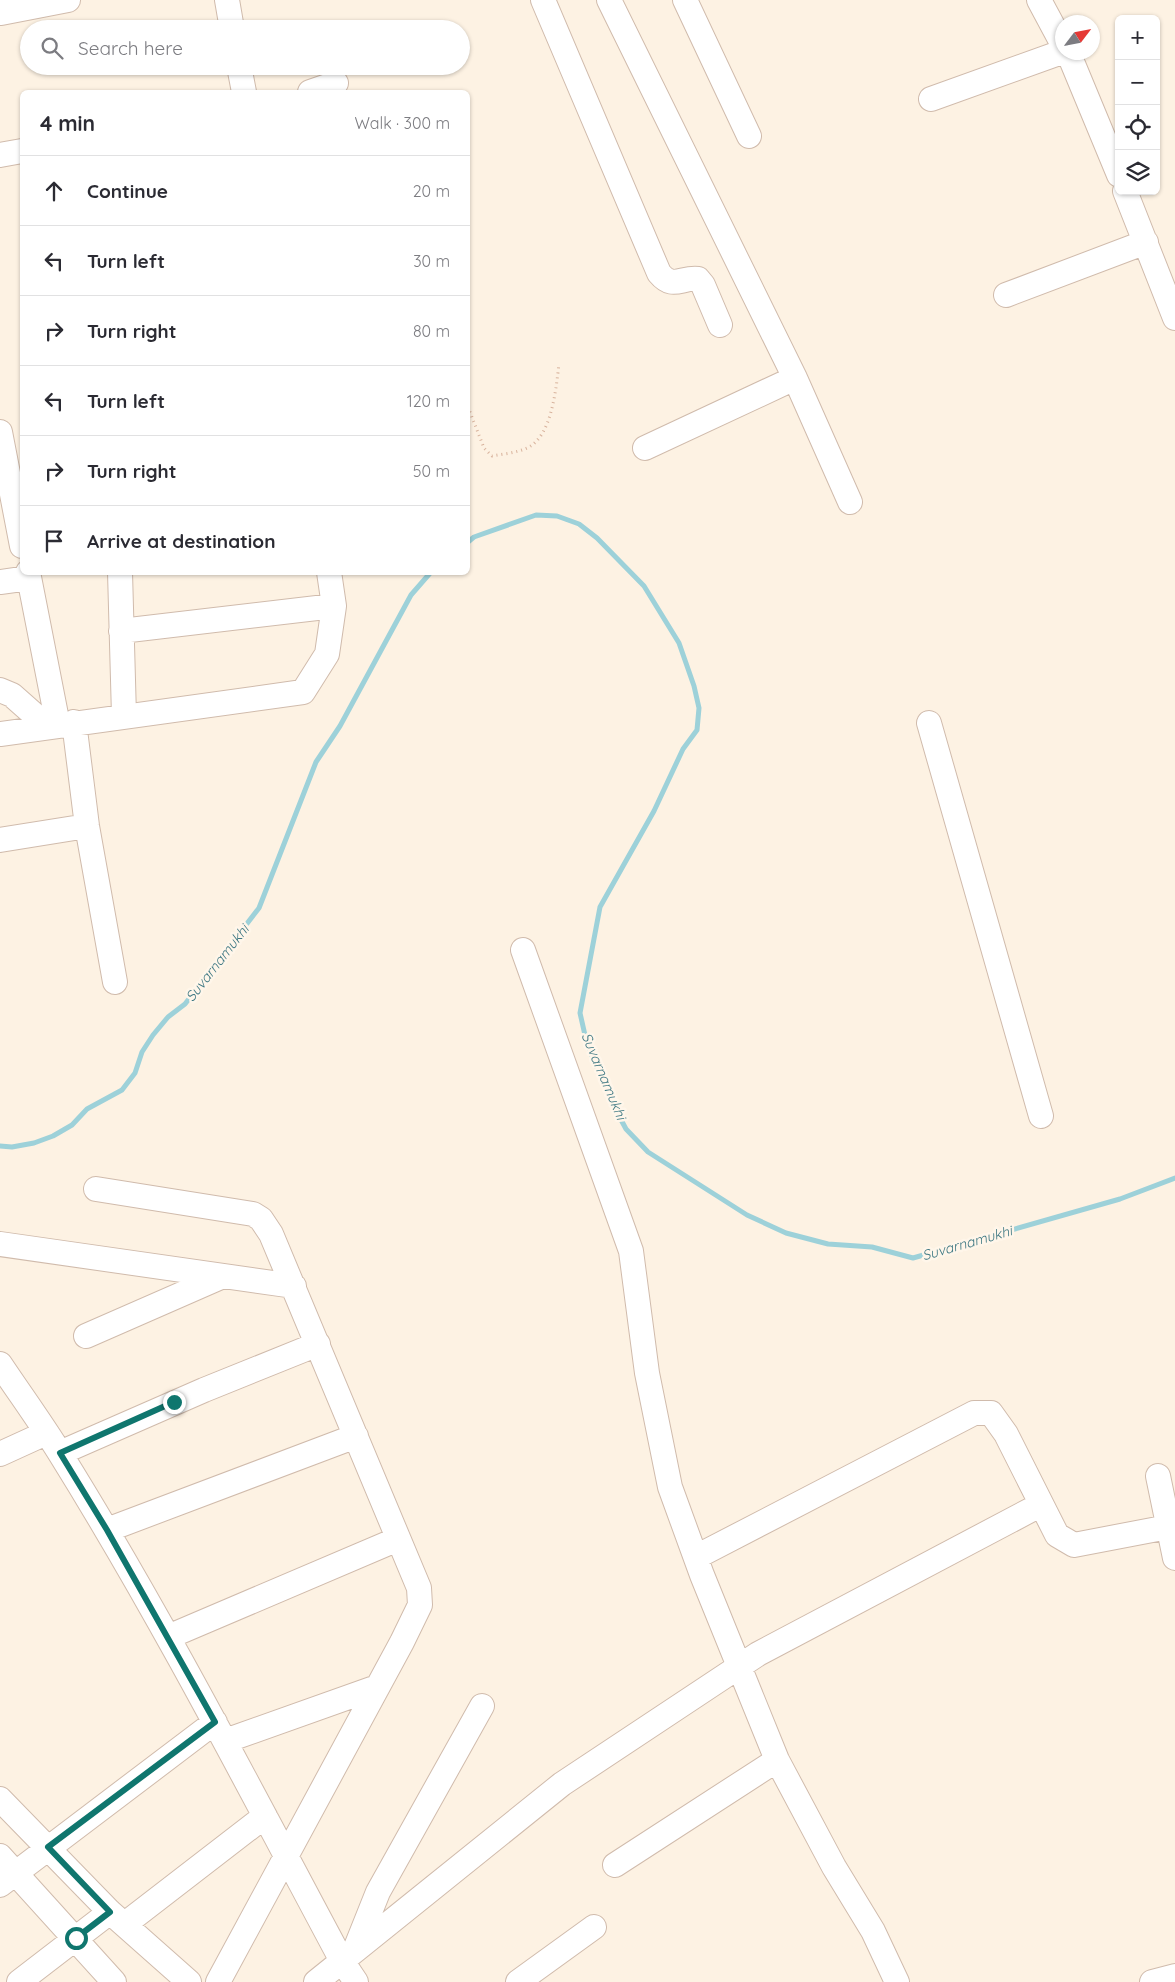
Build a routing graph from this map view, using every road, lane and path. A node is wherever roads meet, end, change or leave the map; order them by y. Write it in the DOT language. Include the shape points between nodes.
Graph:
graph roads {
  1 [pos="68,0"];
  2 [pos="227,0"];
  3 [pos="543,0"];
  4 [pos="609,0"];
  5 [pos="685,0"];
  6 [pos="1039,0"];
  7 [pos="0,7"];
  8 [pos="230,20"];
  9 [pos="1055,30"];
  10 [pos="1055,55"];
  11 [pos="1071,60"];
  12 [pos="241,75"];
  13 [pos="336,83"];
  14 [pos="244,90"];
  15 [pos="316,90"];
  16 [pos="931,100"];
  17 [pos="749,136"];
  18 [pos="20,151"];
  19 [pos="0,155"];
  20 [pos="1115,165"];
  21 [pos="1127,195"];
  22 [pos="1146,242"];
  23 [pos="1006,295"];
  24 [pos="1175,318"];
  25 [pos="720,325"];
  26 [pos="559,364"];
  27 [pos="795,378"];
  28 [pos="470,412"];
  29 [pos="1,443"];
  30 [pos="645,448"];
  31 [pos="850,502"];
  32 [pos="20,536"];
  33 [pos="28,575"];
  34 [pos="120,575"];
  35 [pos="329,575"];
  36 [pos="0,582"];
  37 [pos="334,606"];
  38 [pos="121,631"];
  39 [pos="0,690"];
  40 [pos="124,716"];
  41 [pos="929,723"];
  42 [pos="60,724"];
  43 [pos="0,734"];
  44 [pos="87,826"];
  45 [pos="0,840"];
  46 [pos="523,950"];
  47 [pos="115,982"];
  48 [pos="1041,1116"];
  49 [pos="96,1189"];
  50 [pos="0,1244"];
  51 [pos="223,1276"];
  52 [pos="294,1286"];
  53 [pos="86,1336"];
  54 [pos="318,1344"];
  55 [pos="0,1364"];
  56 [pos="46,1433"];
  57 [pos="356,1436"];
  58 [pos="60,1453"];
  59 [pos="0,1454"];
  60 [pos="1158,1476"];
  61 [pos="1040,1505"];
  62 [pos="1168,1527"];
  63 [pos="107,1530"];
  64 [pos="398,1539"];
  65 [pos="696,1557"];
  66 [pos="1175,1558"];
  67 [pos="168,1637"];
  68 [pos="740,1666"];
  69 [pos="377,1687"];
  70 [pos="482,1706"];
  71 [pos="220,1732"];
  72 [pos="777,1760"];
  73 [pos="0,1799"];
  74 [pos="265,1816"];
  75 [pos="48,1847"];
  76 [pos="286,1855"];
  77 [pos="615,1865"];
  78 [pos="5,1871"];
  79 [pos="117,1918"];
  80 [pos="594,1927"];
  81 [pos="76,1938"];
  82 [pos="349,1955"];
  83 [pos="1175,1976"];
  84 [pos="18,1982"];
  85 [pos="114,1982"];
  86 [pos="189,1982"];
  87 [pos="218,1982"];
  88 [pos="316,1982"];
  89 [pos="356,1982"];
  90 [pos="518,1982"];
  91 [pos="897,1982"];
  92 [pos="1152,1982"];
  1 -- 7 [label="street" via="1,13"];
  2 -- 8 [label="street"];
  3 -- 25 [label="street" via="659,273 665,280 673,282 698,279"];
  4 -- 27 [label="street"];
  5 -- 17 [label="street"];
  6 -- 9 [label="street"];
  10 -- 16 [label="street"];
  11 -- 20 [label="street"];
  12 -- 14 [label="street"];
  13 -- 15 [label="street"];
  18 -- 19 [label="street"];
  21 -- 22 [label="street"];
  22 -- 23 [label="street"];
  22 -- 24 [label="street"];
  26 -- 28 [label="path" via="553,407 539,440 527,448 492,456 484,448"];
  27 -- 30 [label="street"];
  27 -- 31 [label="street"];
  29 -- 32 [label="street"];
  33 -- 36 [label="street"];
  33 -- 42 [label="street"];
  34 -- 38 [label="street"];
  35 -- 37 [label="street"];
  37 -- 38 [label="street"];
  37 -- 40 [label="street" via="327,654 303,692"];
  38 -- 40 [label="street"];
  39 -- 42 [label="street"];
  40 -- 42 [label="street"];
  41 -- 48 [label="street"];
  42 -- 43 [label="street"];
  42 -- 44 [label="street"];
  44 -- 45 [label="street"];
  44 -- 47 [label="street"];
  46 -- 65 [label="street" via="631,1251 647,1374 670,1488"];
  49 -- 52 [label="street" via="253,1214 261,1219 271,1234"];
  50 -- 51 [label="street"];
  51 -- 52 [label="street"];
  51 -- 53 [label="street"];
  52 -- 54 [label="street"];
  54 -- 57 [label="street"];
  54 -- 58 [label="street"];
  55 -- 56 [label="street"];
  56 -- 58 [label="street"];
  56 -- 59 [label="street"];
  57 -- 63 [label="street"];
  57 -- 64 [label="street"];
  58 -- 63 [label="street"];
  60 -- 62 [label="street"];
  61 -- 62 [label="street" via="1057,1535 1074,1545"];
  61 -- 65 [label="street" via="1006,1434 991,1413 974,1413"];
  61 -- 68 [label="street"];
  62 -- 66 [label="street"];
  63 -- 67 [label="street"];
  64 -- 67 [label="street"];
  64 -- 69 [label="street" via="419,1588 420,1605"];
  65 -- 68 [label="street"];
  67 -- 71 [label="street"];
  68 -- 72 [label="street"];
  68 -- 82 [label="street" via="562,1784"];
  69 -- 71 [label="street"];
  69 -- 76 [label="street"];
  70 -- 82 [label="street" via="378,1892"];
  71 -- 74 [label="street"];
  71 -- 75 [label="street"];
  72 -- 77 [label="street"];
  72 -- 91 [label="street"];
  73 -- 75 [label="street"];
  74 -- 76 [label="street"];
  74 -- 79 [label="street"];
  75 -- 78 [label="street"];
  75 -- 79 [label="street"];
  76 -- 82 [label="street"];
  76 -- 87 [label="street"];
  78 -- 81 [label="street"];
  79 -- 81 [label="street"];
  79 -- 86 [label="street"];
  80 -- 90 [label="street"];
  81 -- 84 [label="street"];
  81 -- 85 [label="street"];
  82 -- 88 [label="street"];
  82 -- 89 [label="street"];
  83 -- 92 [label="street"];
}
